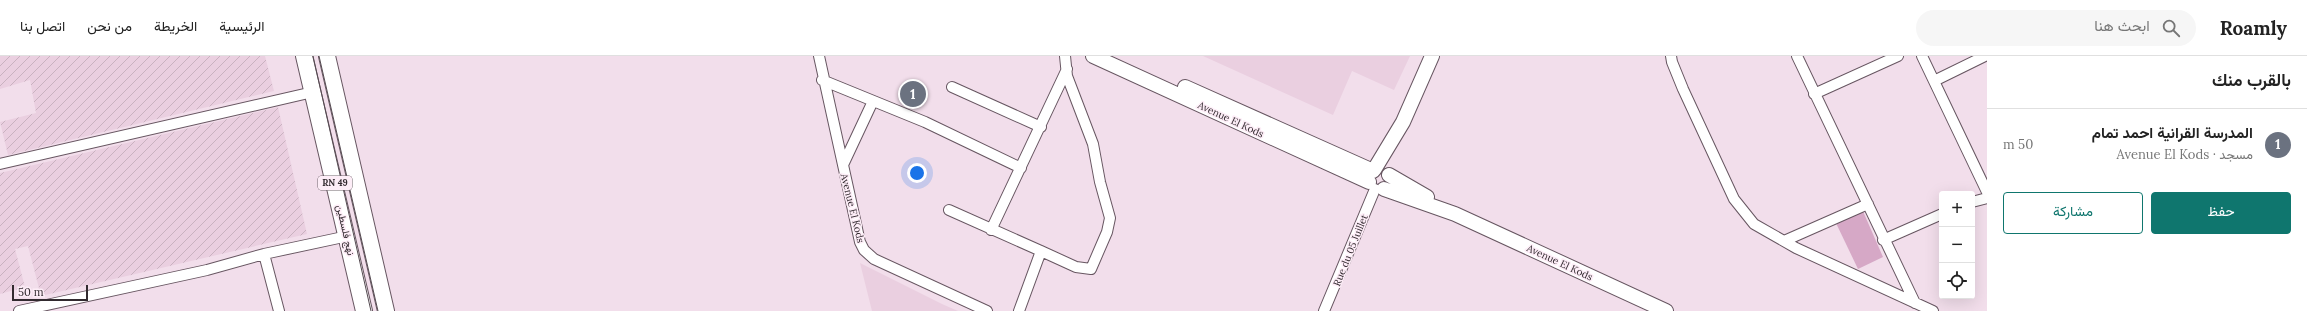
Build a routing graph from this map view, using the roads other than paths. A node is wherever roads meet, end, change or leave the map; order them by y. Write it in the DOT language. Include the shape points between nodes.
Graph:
graph roads {
  1 [pos="304,56"];
  2 [pos="327,56"];
  3 [pos="819,56"];
  4 [pos="1065,56"];
  5 [pos="1093,56"];
  6 [pos="1115,56"];
  7 [pos="1432,56"];
  8 [pos="1671,56"];
  9 [pos="1797,56"];
  10 [pos="1898,56"];
  11 [pos="1922,56"];
  12 [pos="1985,56"];
  13 [pos="1066,69"];
  14 [pos="822,80"];
  15 [pos="1934,81"];
  16 [pos="952,87"];
  17 [pos="313,92"];
  18 [pos="1814,94"];
  19 [pos="874,101"];
  20 [pos="1403,122"];
  21 [pos="1041,127"];
  22 [pos="0,164"];
  23 [pos="843,165"];
  24 [pos="1021,168"];
  25 [pos="1389,174"];
  26 [pos="1375,180"];
  27 [pos="1987,192"];
  28 [pos="1987,198"];
  29 [pos="1975,201"];
  30 [pos="1868,204"];
  31 [pos="949,210"];
  32 [pos="1455,214"];
  33 [pos="1939,215"];
  34 [pos="991,230"];
  35 [pos="348,236"];
  36 [pos="1883,240"];
  37 [pos="1784,241"];
  38 [pos="1041,251"];
  39 [pos="264,254"];
  40 [pos="1915,303"];
  41 [pos="19,311"];
  42 [pos="279,311"];
  43 [pos="364,311"];
  44 [pos="386,311"];
  45 [pos="986,311"];
  46 [pos="1019,311"];
  47 [pos="1324,311"];
  48 [pos="1666,311"];
  49 [pos="1932,311"];
  1 -- 17 [label="main road, نهج فلسطين / RN 49"];
  2 -- 44 [label="main road, RN 49"];
  3 -- 14 [label="street, Avenue El Kods"];
  4 -- 13 [label="street"];
  5 -- 26 [label="main road, Avenue El Kods"];
  6 -- 26 [label="main road, Avenue El Kods"];
  7 -- 20 [label="main road"];
  8 -- 37 [label="street" via="1683,89 1734,198 1754,224"];
  9 -- 18 [label="street"];
  10 -- 18 [label="street"];
  11 -- 15 [label="street"];
  12 -- 15 [label="street"];
  13 -- 21 [label="street"];
  13 -- 38 [label="street" via="1093,144 1110,224 1091,269 1076,266"];
  14 -- 19 [label="street"];
  14 -- 23 [label="street, Avenue El Kods"];
  15 -- 27 [label="street"];
  16 -- 21 [label="street"];
  17 -- 22 [label="street"];
  17 -- 35 [label="main road, نهج فلسطين / RN 49"];
  18 -- 30 [label="street"];
  19 -- 23 [label="street"];
  19 -- 24 [label="street"];
  20 -- 25 [label="main road"];
  20 -- 26 [label="main road"];
  21 -- 24 [label="street"];
  23 -- 45 [label="street, Avenue El Kods" via="860,242 868,254"];
  24 -- 34 [label="street"];
  25 -- 26 [label="main road" via="1389,183"];
  25 -- 32 [label="main road, Avenue El Kods"];
  26 -- 32 [label="main road, Avenue El Kods"];
  26 -- 47 [label="street, Rue du 05 Juillet"];
  28 -- 29 [label="street"];
  30 -- 36 [label="street"];
  30 -- 37 [label="street"];
  31 -- 34 [label="street"];
  32 -- 48 [label="main road, Avenue El Kods"];
  33 -- 36 [label="street"];
  34 -- 38 [label="street"];
  35 -- 39 [label="street"];
  35 -- 43 [label="main road, نهج فلسطين / RN 49"];
  36 -- 40 [label="street"];
  37 -- 40 [label="street"];
  38 -- 46 [label="street"];
  39 -- 41 [label="street" via="207,270"];
  39 -- 42 [label="street"];
  40 -- 49 [label="street"];
}
